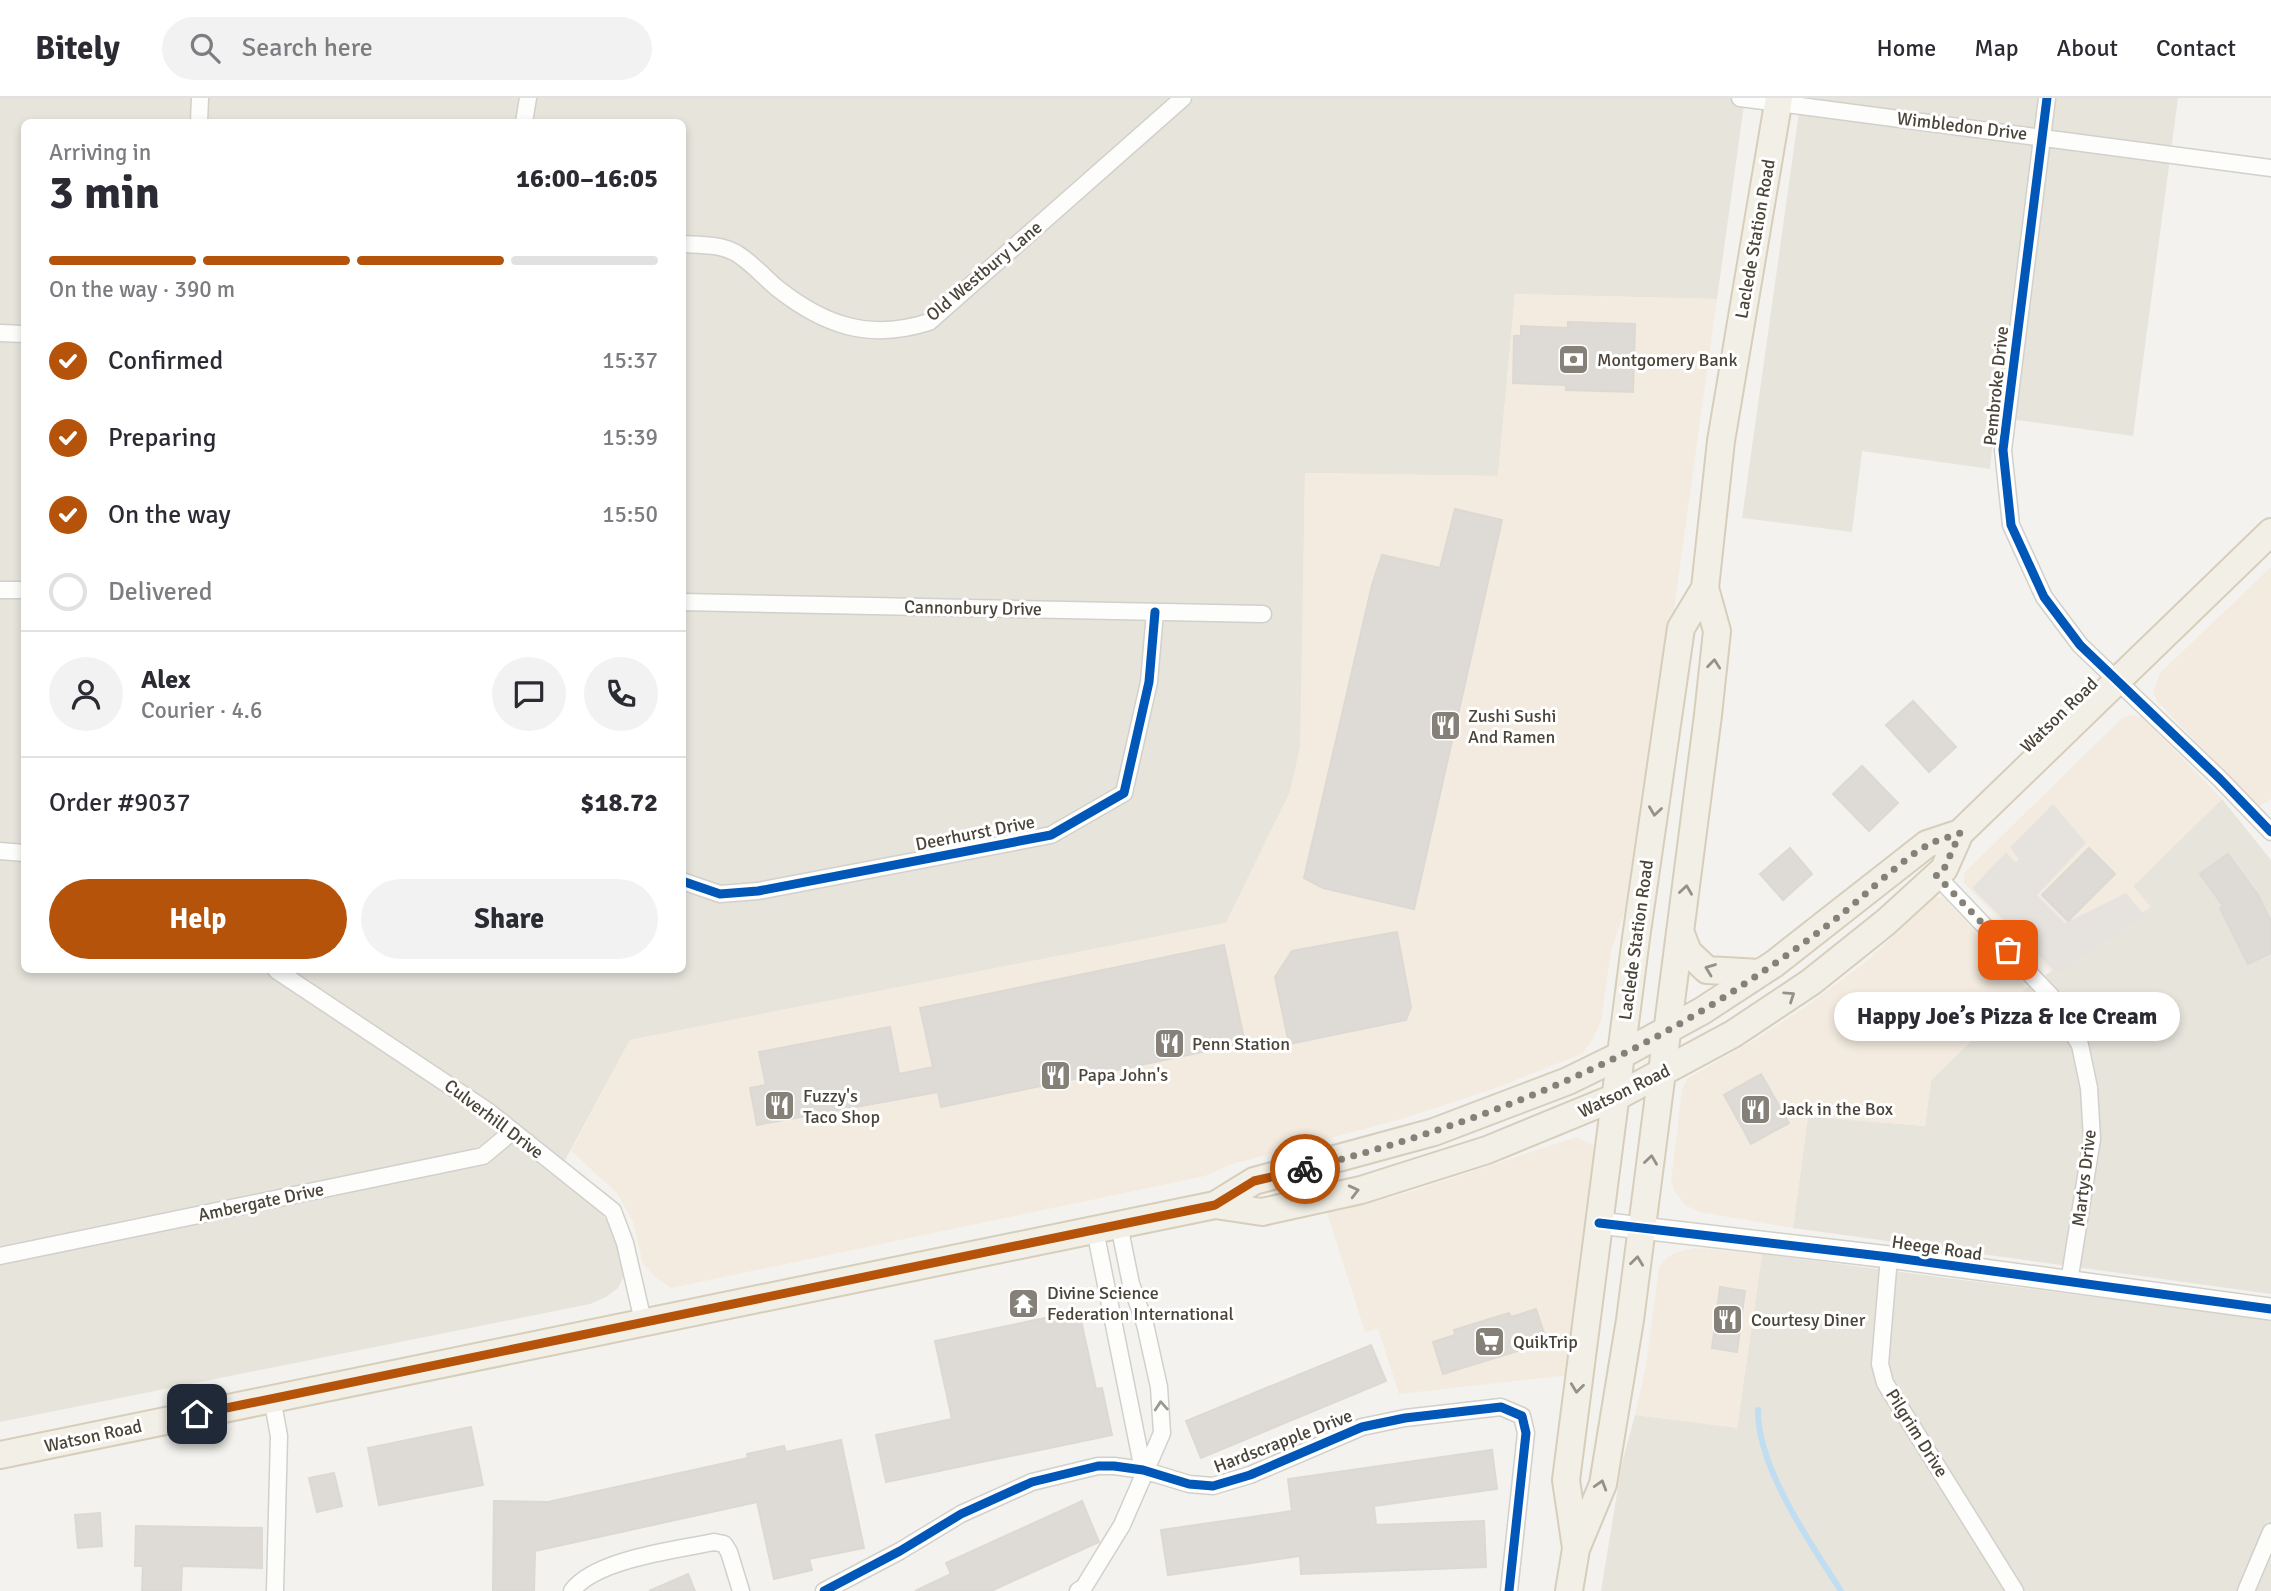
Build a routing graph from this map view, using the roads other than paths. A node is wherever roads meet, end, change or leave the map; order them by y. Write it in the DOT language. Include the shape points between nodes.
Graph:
graph roads {
  1 [pos="200,98"];
  2 [pos="528,98"];
  3 [pos="1183,98"];
  4 [pos="1740,98"];
  5 [pos="2047,98"];
  6 [pos="1779,100"];
  7 [pos="200,119"];
  8 [pos="524,119"];
  9 [pos="2042,136"];
  10 [pos="2271,168"];
  11 [pos="686,244"];
  12 [pos="0,333"];
  13 [pos="21,334"];
  14 [pos="2271,532"];
  15 [pos="1705,588"];
  16 [pos="0,590"];
  17 [pos="21,590"];
  18 [pos="686,602"];
  19 [pos="1155,612"];
  20 [pos="1264,614"];
  21 [pos="2118,680"];
  22 [pos="2271,832"];
  23 [pos="1960,833"];
  24 [pos="0,851"];
  25 [pos="21,853"];
  26 [pos="1936,875"];
  27 [pos="686,882"];
  28 [pos="1680,931"];
  29 [pos="280,973"];
  30 [pos="1760,973"];
  31 [pos="1667,1031"];
  32 [pos="1621,1055"];
  33 [pos="1662,1073"];
  34 [pos="1615,1097"];
  35 [pos="513,1131"];
  36 [pos="1215,1205"];
  37 [pos="1599,1223"];
  38 [pos="1107,1227"];
  39 [pos="1642,1228"];
  40 [pos="0,1256"];
  41 [pos="1889,1257"];
  42 [pos="2070,1282"];
  43 [pos="2271,1308"];
  44 [pos="643,1321"];
  45 [pos="272,1398"];
  46 [pos="0,1455"];
  47 [pos="1143,1469"];
  48 [pos="2271,1532"];
  49 [pos="1576,1549"];
  50 [pos="1083,1590"];
  51 [pos="275,1591"];
  52 [pos="572,1591"];
  53 [pos="741,1591"];
  54 [pos="824,1591"];
  55 [pos="1509,1591"];
  56 [pos="1569,1591"];
  57 [pos="2015,1591"];
  58 [pos="2246,1591"];
  1 -- 7 [label="street"];
  2 -- 8 [label="street"];
  3 -- 11 [label="street, Old Westbury Lane" via="929,321 900,331 865,332 835,323 780,291 735,253"];
  4 -- 6 [label="street"];
  5 -- 9 [label="street, Pembroke Drive"];
  6 -- 9 [label="street, Wimbledon Drive"];
  6 -- 15 [label="main road, Laclede Station Road" via="1721,441"];
  9 -- 10 [label="street, Wimbledon Drive"];
  9 -- 21 [label="street, Pembroke Drive" via="2003,450 2011,525 2045,597 2080,645"];
  12 -- 13 [label="street"];
  14 -- 21 [label="main road, Watson Road"];
  28 -- 15 [label="main road, Laclede Station Road, one-way" via="1717,631"];
  15 -- 32 [label="main road, Laclede Station Road, one-way" via="1681,628"];
  16 -- 17 [label="street"];
  18 -- 19 [label="street, Cannonbury Drive"];
  19 -- 20 [label="street, Cannonbury Drive"];
  19 -- 27 [label="street, Deerhurst Drive" via="1149,682 1124,793 1051,835 758,891 720,894"];
  21 -- 22 [label="street, Pembroke Drive"];
  21 -- 23 [label="main road, Watson Road"];
  23 -- 26 [label="main road, Watson Road" via="1944,869"];
  23 -- 30 [label="main road, Watson Road" via="1927,844"];
  24 -- 25 [label="street"];
  33 -- 26 [label="main road, Watson Road, one-way" via="1733,1034 1811,982"];
  26 -- 42 [label="street, Martys Drive" via="2051,996 2080,1045 2092,1139"];
  30 -- 28 [label="main road, one-way" via="1707,970 1688,952"];
  28 -- 31 [label="main road, Laclede Station Road"];
  29 -- 35 [label="street, Culverhill Drive"];
  30 -- 31 [label="main road, Watson Road"];
  31 -- 32 [label="main road, Watson Road"];
  31 -- 33 [label="main road, Laclede Station Road"];
  32 -- 34 [label="main road, Laclede Station Road"];
  32 -- 36 [label="main road, Watson Road" via="1538,1093 1434,1132 1254,1181"];
  33 -- 34 [label="main road, Watson Road"];
  39 -- 33 [label="main road, Laclede Station Road, one-way"];
  36 -- 34 [label="main road, Watson Road, one-way" via="1262,1212 1361,1190 1487,1150"];
  34 -- 37 [label="main road, Laclede Station Road"];
  35 -- 40 [label="street, Ambergate Drive" via="483,1156"];
  35 -- 44 [label="street, Culverhill Drive" via="612,1211 625,1243"];
  36 -- 38 [label="main road, Watson Road"];
  37 -- 39 [label="street, Heege Road"];
  37 -- 49 [label="main road, Laclede Station Road, one-way" via="1566,1480"];
  38 -- 44 [label="main road, Watson Road"];
  38 -- 47 [label="street"];
  47 -- 38 [label="street, one-way" via="1157,1449 1161,1433 1159,1387 1145,1324"];
  39 -- 41 [label="street, Heege Road"];
  49 -- 39 [label="main road, Laclede Station Road, one-way" via="1603,1484"];
  41 -- 42 [label="street, Heege Road"];
  41 -- 57 [label="street, Pilgrim Drive" via="1880,1364 1885,1383"];
  42 -- 43 [label="street, Heege Road"];
  44 -- 45 [label="main road, Watson Road"];
  45 -- 46 [label="main road, Watson Road"];
  45 -- 51 [label="street" via="279,1436"];
  47 -- 50 [label="street" via="1122,1525"];
  47 -- 54 [label="street, Hardscrapple Drive" via="1098,1466 1032,1482 961,1514"];
  47 -- 55 [label="street, Hardscrapple Drive" via="1189,1484 1213,1486 1362,1427 1501,1407 1522,1416 1526,1433"];
  48 -- 58 [label="street"];
  49 -- 56 [label="main road, Laclede Station Road"];
  52 -- 53 [label="street" via="579,1582 624,1563 714,1542 724,1544 729,1552"];
}
